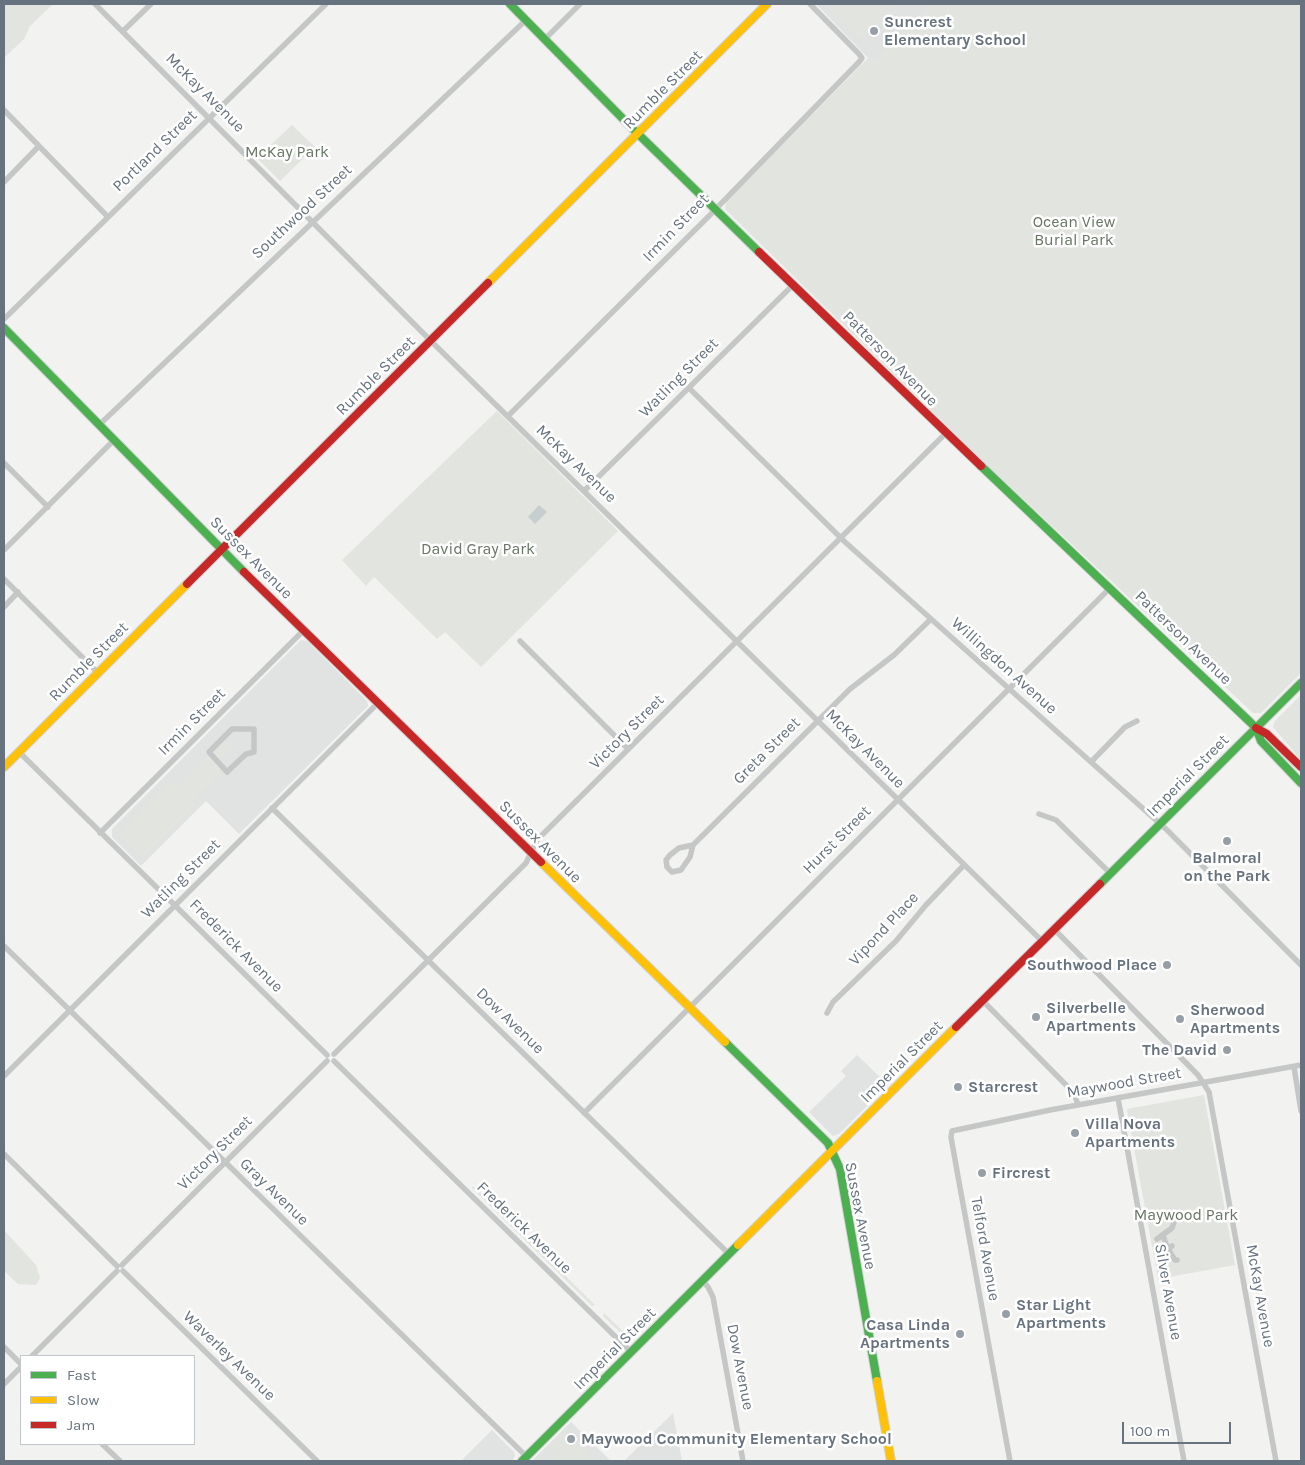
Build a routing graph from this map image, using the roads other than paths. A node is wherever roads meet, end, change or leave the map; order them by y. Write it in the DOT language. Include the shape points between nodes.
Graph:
graph roads {
  1 [pos="96,4"];
  2 [pos="151,4"];
  3 [pos="326,4"];
  4 [pos="510,4"];
  5 [pos="580,4"];
  6 [pos="767,4"];
  7 [pos="810,4"];
  8 [pos="526,20"];
  9 [pos="123,30"];
  10 [pos="545,39"];
  11 [pos="4,110"];
  12 [pos="210,117"];
  13 [pos="638,134"];
  14 [pos="39,146"];
  15 [pos="4,182"];
  16 [pos="716,208"];
  17 [pos="108,216"];
  18 [pos="313,221"];
  19 [pos="794,284"];
  20 [pos="4,319"];
  21 [pos="4,328"];
  22 [pos="431,340"];
  23 [pos="689,388"];
  24 [pos="508,416"];
  25 [pos="98,425"];
  26 [pos="946,433"];
  27 [pos="114,440"];
  28 [pos="4,463"];
  29 [pos="584,491"];
  30 [pos="48,507"];
  31 [pos="840,537"];
  32 [pos="222,549"];
  33 [pos="4,550"];
  34 [pos="4,579"];
  35 [pos="1110,588"];
  36 [pos="18,592"];
  37 [pos="4,607"];
  38 [pos="931,619"];
  39 [pos="304,630"];
  40 [pos="520,641"];
  41 [pos="736,641"];
  42 [pos="98,673"];
  43 [pos="1301,683"];
  44 [pos="1009,689"];
  45 [pos="378,703"];
  46 [pos="1137,720"];
  47 [pos="817,721"];
  48 [pos="1256,728"];
  49 [pos="254,729"];
  50 [pos="628,749"];
  51 [pos="19,752"];
  52 [pos="1091,762"];
  53 [pos="4,767"];
  54 [pos="1301,767"];
  55 [pos="1301,783"];
  56 [pos="898,800"];
  57 [pos="272,808"];
  58 [pos="1039,814"];
  59 [pos="1160,824"];
  60 [pos="100,833"];
  61 [pos="693,845"];
  62 [pos="530,853"];
  63 [pos="964,865"];
  64 [pos="1111,874"];
  65 [pos="175,905"];
  66 [pos="1054,929"];
  67 [pos="1042,941"];
  68 [pos="4,946"];
  69 [pos="428,960"];
  70 [pos="1301,965"];
  71 [pos="983,1001"];
  72 [pos="690,1007"];
  73 [pos="69,1010"];
  74 [pos="827,1013"];
  75 [pos="330,1058"];
  76 [pos="1301,1066"];
  77 [pos="1294,1067"];
  78 [pos="4,1076"];
  79 [pos="1205,1083"];
  80 [pos="1118,1098"];
  81 [pos="1078,1105"];
  82 [pos="1301,1111"];
  83 [pos="584,1113"];
  84 [pos="952,1130"];
  85 [pos="832,1151"];
  86 [pos="4,1154"];
  87 [pos="225,1163"];
  88 [pos="1174,1225"];
  89 [pos="1167,1235"];
  90 [pos="1157,1239"];
  91 [pos="1170,1248"];
  92 [pos="729,1254"];
  93 [pos="1162,1255"];
  94 [pos="1174,1261"];
  95 [pos="120,1268"];
  96 [pos="702,1281"];
  97 [pos="4,1347"];
  98 [pos="631,1352"];
  99 [pos="33,1355"];
  100 [pos="20,1364"];
  101 [pos="20,1366"];
  102 [pos="4,1384"];
  103 [pos="103,1445"];
  104 [pos="524,1459"];
  105 [pos="120,1461"];
  106 [pos="317,1461"];
  107 [pos="744,1461"];
  108 [pos="891,1461"];
  109 [pos="1010,1461"];
  110 [pos="1184,1461"];
  111 [pos="1276,1461"];
  1 -- 9 [label="street, McKay Avenue"];
  2 -- 9 [label="street"];
  3 -- 12 [label="street, Portland Street"];
  4 -- 8 [label="street, Patterson Avenue"];
  5 -- 10 [label="street"];
  6 -- 13 [label="street, Rumble Street"];
  7 -- 16 [label="street, Irmin Street" via="862,58"];
  8 -- 10 [label="street, Patterson Avenue"];
  8 -- 18 [label="street, Southwood Street"];
  9 -- 12 [label="street, McKay Avenue"];
  10 -- 13 [label="street, Patterson Avenue"];
  11 -- 14 [label="street"];
  12 -- 17 [label="street, Portland Street"];
  12 -- 18 [label="street, McKay Avenue"];
  13 -- 16 [label="street, Patterson Avenue"];
  13 -- 22 [label="street, Rumble Street"];
  14 -- 15 [label="street"];
  14 -- 17 [label="street"];
  16 -- 19 [label="street, Patterson Avenue"];
  16 -- 24 [label="street, Irmin Street"];
  17 -- 20 [label="street, Portland Street"];
  18 -- 22 [label="street, McKay Avenue"];
  18 -- 25 [label="street, Southwood Street"];
  19 -- 23 [label="street, Watling Street"];
  19 -- 26 [label="street, Patterson Avenue"];
  21 -- 25 [label="street, Sussex Avenue"];
  22 -- 24 [label="street, McKay Avenue"];
  22 -- 32 [label="street, Rumble Street"];
  23 -- 29 [label="street, Watling Street"];
  23 -- 31 [label="street, Willingdon Avenue"];
  24 -- 29 [label="street, McKay Avenue"];
  25 -- 27 [label="street, Sussex Avenue"];
  26 -- 31 [label="street, Victory Street"];
  26 -- 35 [label="street, Patterson Avenue"];
  27 -- 30 [label="street"];
  27 -- 32 [label="street, Sussex Avenue"];
  28 -- 30 [label="street"];
  29 -- 41 [label="street, McKay Avenue"];
  30 -- 33 [label="street"];
  31 -- 38 [label="street, Willingdon Avenue"];
  31 -- 41 [label="street, Victory Street"];
  32 -- 39 [label="street, Sussex Avenue"];
  32 -- 42 [label="street, Rumble Street"];
  34 -- 36 [label="street"];
  35 -- 44 [label="street, Hurst Street"];
  35 -- 48 [label="street, Patterson Avenue"];
  36 -- 37 [label="street"];
  36 -- 42 [label="street"];
  38 -- 44 [label="street, Willingdon Avenue"];
  38 -- 47 [label="street, Greta Street" via="904,647 857,683"];
  39 -- 45 [label="street, Sussex Avenue"];
  39 -- 60 [label="street, Irmin Street"];
  40 -- 50 [label="street"];
  41 -- 47 [label="street, McKay Avenue"];
  41 -- 50 [label="street, Victory Street"];
  42 -- 51 [label="street, Rumble Street"];
  43 -- 48 [label="street, Imperial Street"];
  44 -- 52 [label="street, Willingdon Avenue"];
  44 -- 56 [label="street, Hurst Street"];
  45 -- 57 [label="street, Watling Street"];
  45 -- 62 [label="street, Sussex Avenue"];
  46 -- 52 [label="street"];
  47 -- 56 [label="street, McKay Avenue"];
  47 -- 61 [label="street, Greta Street"];
  48 -- 54 [label="street" via="1268,734"];
  48 -- 55 [label="street" via="1261,741"];
  48 -- 59 [label="street, Imperial Street"];
  49 -- 49 [label="street" via="232,729 209,752 228,772 246,754 254,752"];
  50 -- 62 [label="street, Victory Street" via="537,840"];
  51 -- 53 [label="street, Rumble Street"];
  51 -- 60 [label="street, Frederick Avenue"];
  52 -- 59 [label="street, Willingdon Avenue"];
  56 -- 63 [label="street, McKay Avenue"];
  56 -- 72 [label="street, Hurst Street"];
  57 -- 65 [label="street, Watling Street"];
  57 -- 69 [label="street, Dow Avenue"];
  58 -- 64 [label="street" via="1056,820"];
  59 -- 64 [label="street, Imperial Street"];
  59 -- 70 [label="street, Willingdon Avenue"];
  60 -- 65 [label="street, Frederick Avenue"];
  61 -- 61 [label="street, Greta Street" via="678,848 666,860 672,872 681,870"];
  62 -- 69 [label="street, Victory Street" via="526,863"];
  62 -- 72 [label="street, Sussex Avenue"];
  63 -- 67 [label="street, McKay Avenue"];
  63 -- 74 [label="street, Vipond Place" via="896,941 833,1002"];
  64 -- 66 [label="street, Imperial Street"];
  65 -- 73 [label="street, Watling Street"];
  65 -- 75 [label="street, Frederick Avenue"];
  66 -- 67 [label="street, Imperial Street"];
  66 -- 79 [label="street, McKay Avenue"];
  67 -- 71 [label="street, Imperial Street"];
  68 -- 73 [label="street, Gray Avenue"];
  69 -- 75 [label="street, Victory Street"];
  69 -- 83 [label="street, Dow Avenue"];
  71 -- 81 [label="street" via="1074,1093"];
  71 -- 85 [label="street, Imperial Street"];
  72 -- 83 [label="street, Hurst Street"];
  72 -- 85 [label="street, Sussex Avenue" via="828,1143"];
  73 -- 78 [label="street, Watling Street"];
  73 -- 87 [label="street, Gray Avenue"];
  75 -- 87 [label="street, Victory Street"];
  75 -- 98 [label="street, Frederick Avenue"];
  76 -- 77 [label="street, Maywood Street"];
  77 -- 79 [label="street, Maywood Street"];
  77 -- 82 [label="street"];
  79 -- 80 [label="street, Maywood Street"];
  79 -- 111 [label="street, McKay Avenue" via="1213,1111"];
  80 -- 81 [label="street, Maywood Street"];
  80 -- 110 [label="street, Silver Avenue"];
  81 -- 84 [label="street, Maywood Street"];
  83 -- 92 [label="street, Dow Avenue"];
  84 -- 109 [label="street, Telford Avenue"];
  85 -- 92 [label="street, Imperial Street"];
  85 -- 108 [label="street, Sussex Avenue" via="840,1169"];
  86 -- 95 [label="street, Waverley Avenue"];
  87 -- 95 [label="street, Victory Street"];
  87 -- 104 [label="street, Gray Avenue"];
  88 -- 89 [label="street"];
  89 -- 90 [label="street"];
  89 -- 91 [label="street"];
  91 -- 93 [label="street"];
  91 -- 94 [label="street"];
  92 -- 96 [label="street, Imperial Street"];
  95 -- 99 [label="street, Victory Street"];
  95 -- 106 [label="street, Waverley Avenue"];
  96 -- 98 [label="street, Imperial Street"];
  96 -- 107 [label="street, Dow Avenue" via="713,1297"];
  97 -- 100 [label="street"];
  98 -- 104 [label="street, Imperial Street"];
  101 -- 102 [label="street"];
  103 -- 105 [label="street"];
}
